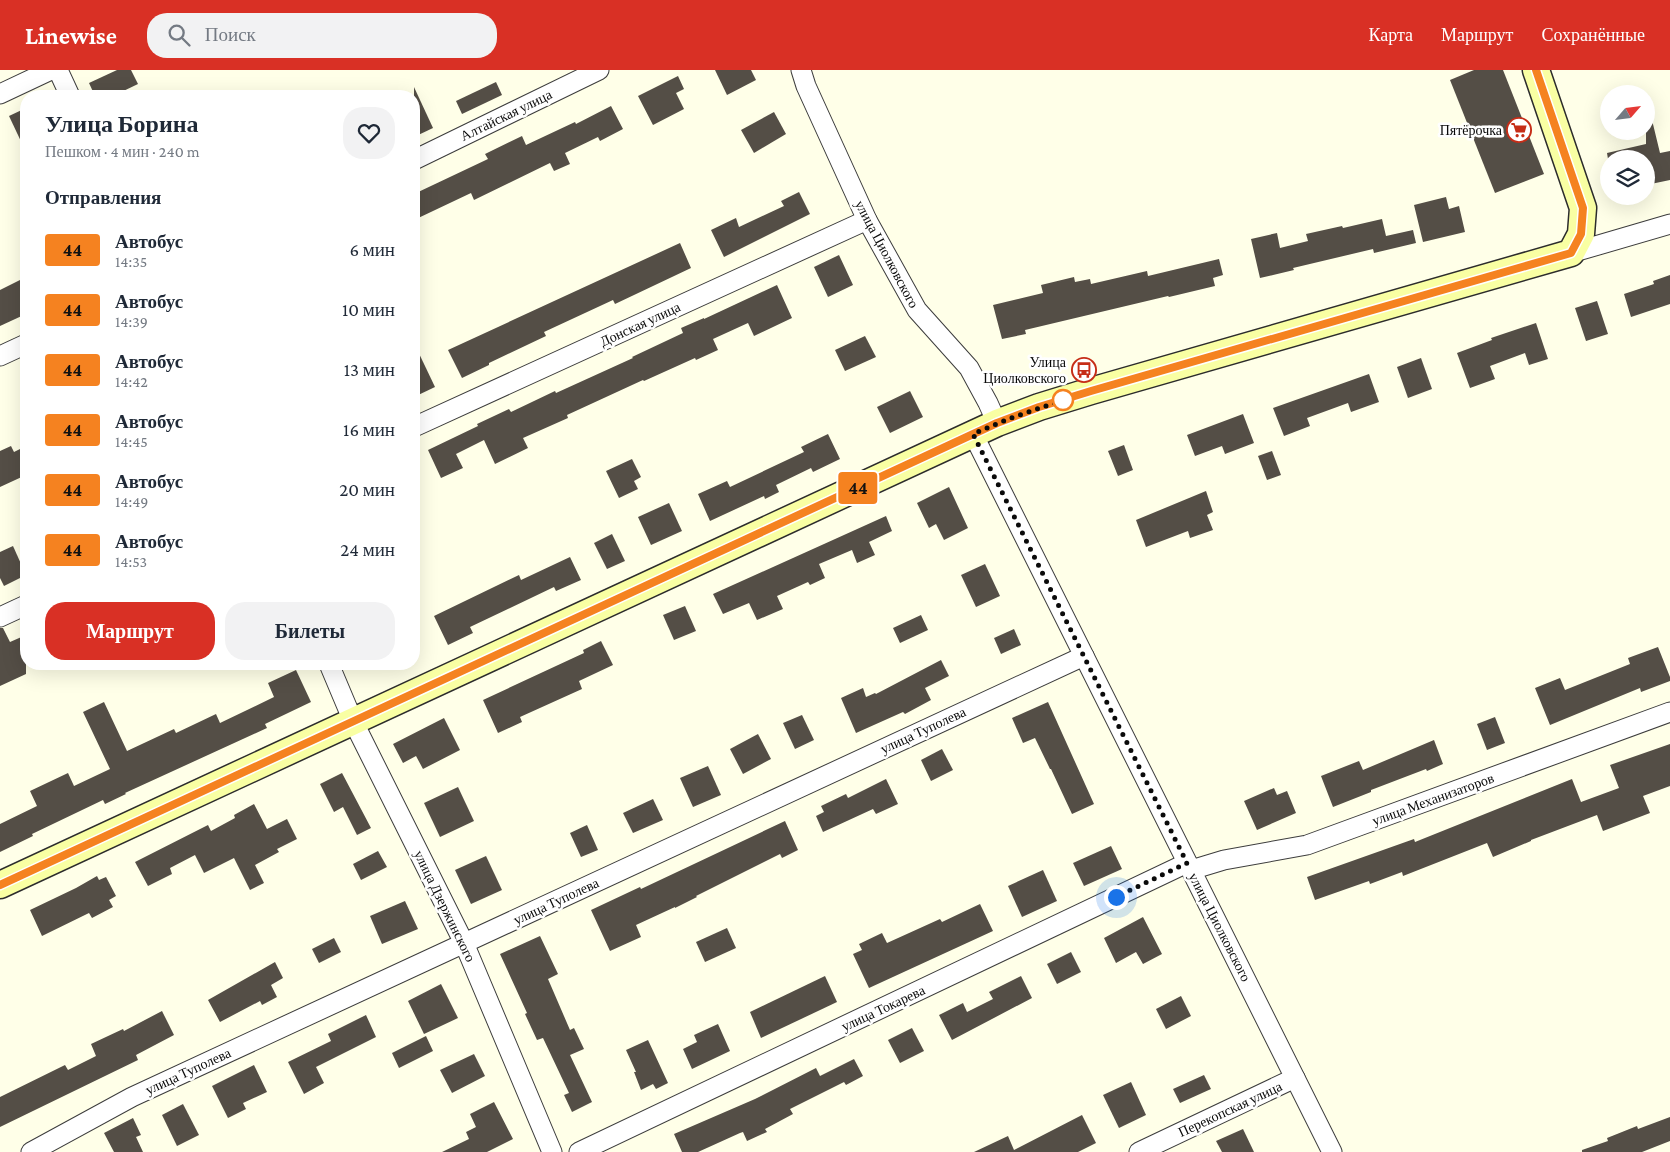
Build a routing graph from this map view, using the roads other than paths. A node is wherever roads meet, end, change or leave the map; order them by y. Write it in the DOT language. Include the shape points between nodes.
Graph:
graph roads {
  1 [pos="51,70"];
  2 [pos="58,70"];
  3 [pos="599,70"];
  4 [pos="801,70"];
  5 [pos="1536,70"];
  6 [pos="67,90"];
  7 [pos="0,94"];
  8 [pos="420,157"];
  9 [pos="867,220"];
  10 [pos="1670,224"];
  11 [pos="1571,253"];
  12 [pos="20,347"];
  13 [pos="0,356"];
  14 [pos="997,423"];
  15 [pos="420,424"];
  16 [pos="973,434"];
  17 [pos="20,608"];
  18 [pos="0,617"];
  19 [pos="1084,656"];
  20 [pos="332,670"];
  21 [pos="1670,712"];
  22 [pos="353,721"];
  23 [pos="1189,866"];
  24 [pos="0,885"];
  25 [pos="464,943"];
  26 [pos="1295,1078"];
  27 [pos="31,1152"];
  28 [pos="552,1152"];
  29 [pos="579,1152"];
  30 [pos="1138,1152"];
  31 [pos="1332,1152"];
  1 -- 7 [label="street"];
  2 -- 6 [label="street"];
  3 -- 8 [label="street, Алтайская улица"];
  4 -- 9 [label="street, улица Циолковского"];
  5 -- 11 [label="street" via="1583,208 1581,234"];
  9 -- 14 [label="street, улица Циолковского" via="917,310 969,368"];
  9 -- 15 [label="street, Донская улица"];
  10 -- 11 [label="street"];
  11 -- 14 [label="street" via="1091,391"];
  12 -- 13 [label="street"];
  14 -- 16 [label="street"];
  16 -- 19 [label="street, улица Циолковского"];
  16 -- 22 [label="street"];
  17 -- 18 [label="street"];
  19 -- 23 [label="street, улица Циолковского"];
  19 -- 25 [label="street, улица Туполева"];
  20 -- 22 [label="street, улица Дзержинского"];
  21 -- 23 [label="street, улица Механизаторов" via="1307,845"];
  22 -- 24 [label="street"];
  22 -- 25 [label="street, улица Дзержинского"];
  23 -- 26 [label="street, улица Циолковского"];
  23 -- 29 [label="street, улица Токарева"];
  25 -- 27 [label="street, улица Туполева" via="132,1097"];
  25 -- 28 [label="street, улица Дзержинского"];
  26 -- 30 [label="street, Перекопская улица"];
  26 -- 31 [label="street, улица Циолковского"];
}
